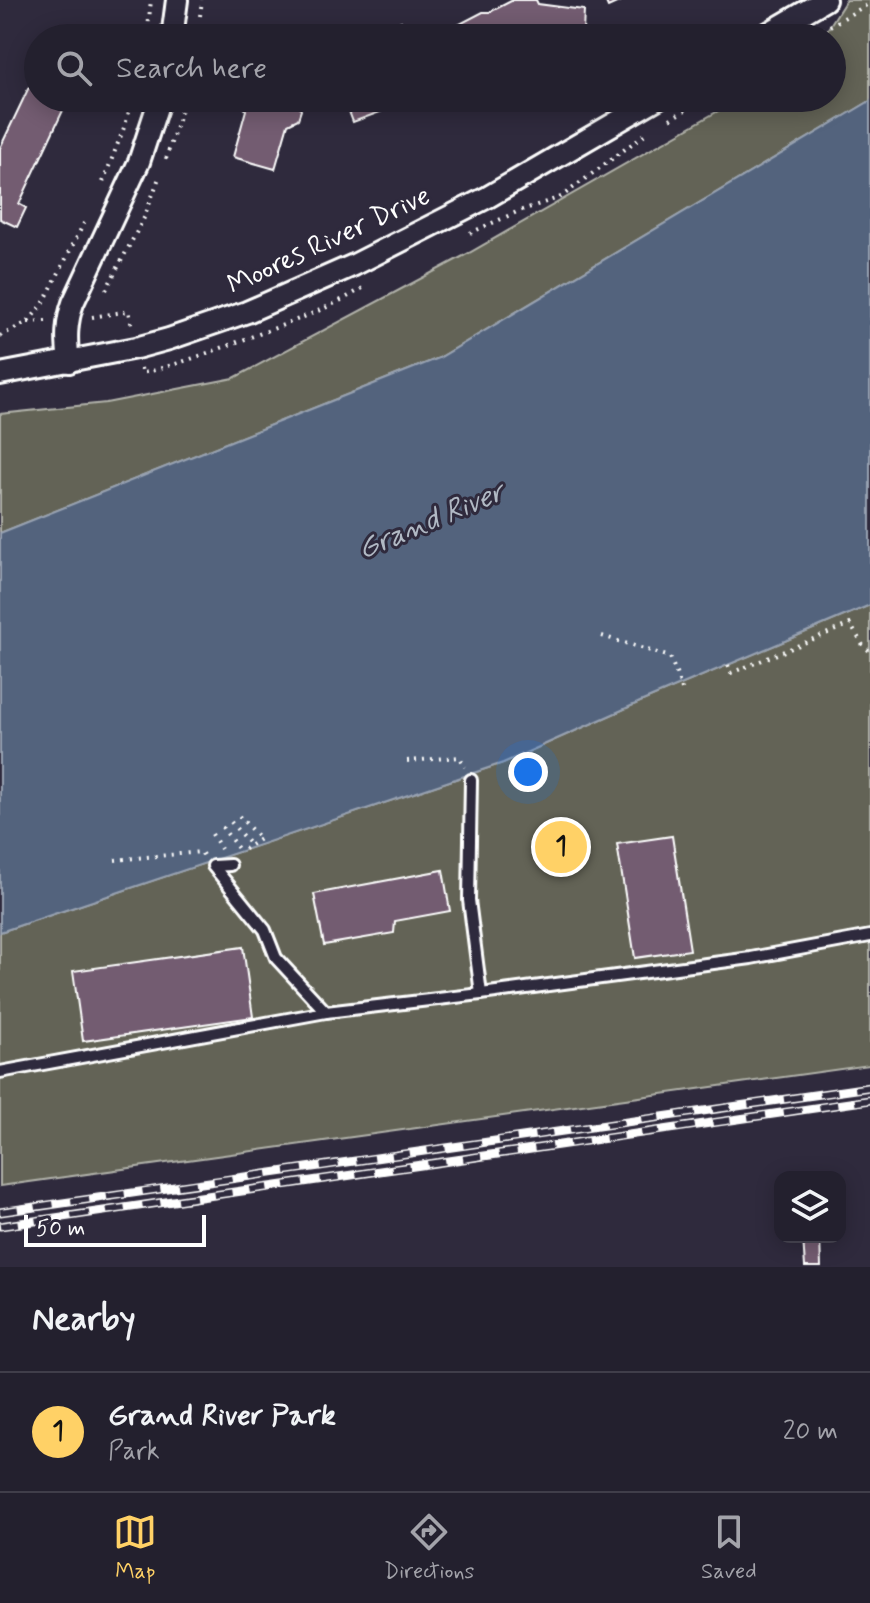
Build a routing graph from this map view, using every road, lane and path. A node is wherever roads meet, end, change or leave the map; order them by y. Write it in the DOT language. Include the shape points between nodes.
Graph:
graph roads {
  1 [pos="151,0"];
  2 [pos="177,0"];
  3 [pos="825,0"];
  4 [pos="870,3"];
  5 [pos="148,24"];
  6 [pos="174,24"];
  7 [pos="784,24"];
  8 [pos="833,24"];
  9 [pos="129,112"];
  10 [pos="155,112"];
  11 [pos="634,112"];
  12 [pos="98,193"];
  13 [pos="84,221"];
  14 [pos="92,317"];
  15 [pos="0,336"];
  16 [pos="136,348"];
  17 [pos="69,362"];
  18 [pos="0,374"];
  19 [pos="602,636"];
  20 [pos="870,651"];
  21 [pos="728,665"];
  22 [pos="684,695"];
  23 [pos="407,761"];
  24 [pos="471,780"];
  25 [pos="239,816"];
  26 [pos="231,822"];
  27 [pos="222,827"];
  28 [pos="250,845"];
  29 [pos="115,860"];
  30 [pos="230,865"];
  31 [pos="213,866"];
  32 [pos="870,936"];
  33 [pos="481,994"];
  34 [pos="326,1012"];
  35 [pos="0,1072"];
  1 -- 5 [label="path"];
  2 -- 6 [label="street"];
  3 -- 7 [label="street"];
  4 -- 8 [label="path"];
  9 -- 12 [label="path"];
  10 -- 17 [label="street" via="139,162 67,319"];
  11 -- 16 [label="street, Moores River Drive" via="488,197 354,265 247,312"];
  13 -- 15 [label="path" via="43,304 28,322"];
  14 -- 16 [label="path" via="129,311"];
  16 -- 17 [label="street, Moores River Drive"];
  17 -- 18 [label="street, Moores River Drive"];
  19 -- 22 [label="path" via="670,657"];
  20 -- 21 [label="path" via="850,624 731,673"];
  23 -- 24 [label="path" via="460,757"];
  24 -- 33 [label="lane" via="469,900"];
  25 -- 28 [label="path" via="260,839"];
  26 -- 28 [label="path"];
  27 -- 28 [label="path" via="240,852"];
  29 -- 31 [label="path" via="201,852"];
  30 -- 31 [label="lane"];
  31 -- 34 [label="lane" via="265,930 276,958"];
  32 -- 33 [label="lane" via="751,958"];
  33 -- 34 [label="lane"];
  34 -- 35 [label="lane"];
}
